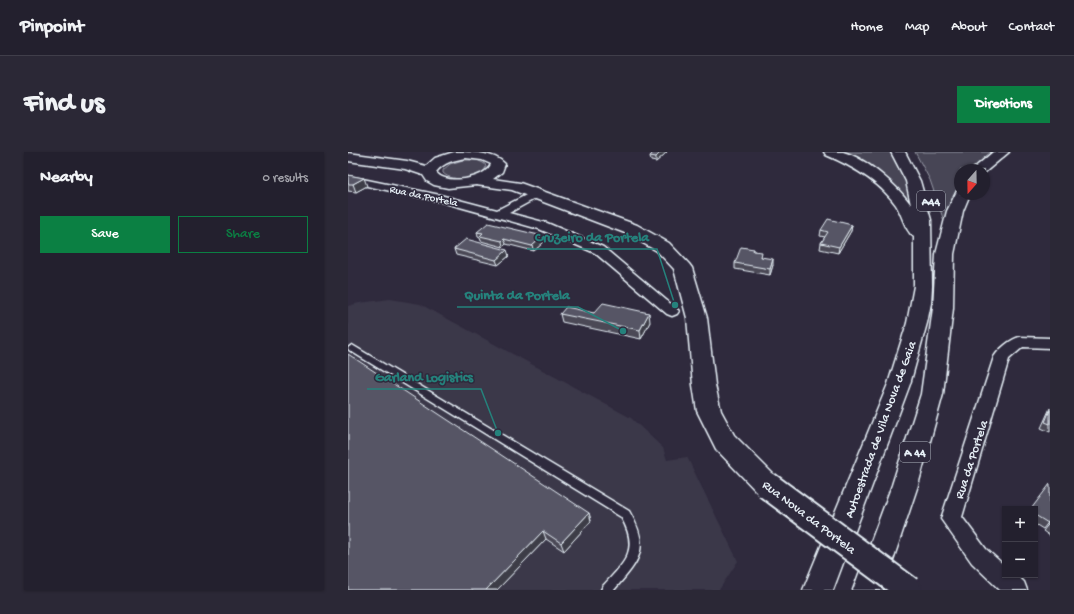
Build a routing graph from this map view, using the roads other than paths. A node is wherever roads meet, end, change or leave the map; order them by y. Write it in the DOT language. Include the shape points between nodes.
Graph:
graph roads {
  1 [pos="831,152"];
  2 [pos="898,152"];
  3 [pos="908,152"];
  4 [pos="1002,152"];
  5 [pos="463,153"];
  6 [pos="348,157"];
  7 [pos="439,162"];
  8 [pos="987,164"];
  9 [pos="496,169"];
  10 [pos="348,179"];
  11 [pos="477,181"];
  12 [pos="515,186"];
  13 [pos="536,194"];
  14 [pos="960,200"];
  15 [pos="498,214"];
  16 [pos="922,239"];
  17 [pos="945,254"];
  18 [pos="672,311"];
  19 [pos="1050,343"];
  20 [pos="352,348"];
  21 [pos="607,590"];
  22 [pos="818,590"];
  23 [pos="868,590"];
  24 [pos="909,590"];
  25 [pos="1016,590"];
  1 -- 16 [label="main road" via="865,170 888,188 907,211"];
  2 -- 16 [label="main road, Autoestrada de Vila Nova de Gaia" via="913,181 920,205 923,220"];
  3 -- 17 [label="main road, A44" via="928,193"];
  4 -- 8 [label="main road"];
  5 -- 7 [label="main road, Rua Nova da Portela"];
  5 -- 9 [label="main road, Rua Nova da Portela" via="492,158 498,165"];
  6 -- 7 [label="main road" via="407,165"];
  7 -- 11 [label="main road, Rua Nova da Portela" via="430,177 435,181 460,184"];
  9 -- 11 [label="main road, Rua Nova da Portela" via="492,174"];
  9 -- 12 [label="main road, Rua Nova da Portela"];
  10 -- 15 [label="street, Rua da Portela" via="440,198"];
  11 -- 12 [label="main road, Rua Nova da Portela"];
  12 -- 13 [label="main road, Rua Nova da Portela"];
  13 -- 15 [label="street"];
  13 -- 24 [label="main road, Rua Nova da Portela, bridge" via="631,229 664,247 683,268 697,318 709,411 725,442 767,485"];
  14 -- 17 [label="main road, A 44"];
  15 -- 18 [label="street, Rua da Portela" via="543,226 599,250"];
  16 -- 22 [label="main road, Autoestrada de Vila Nova de Gaia" via="921,303 909,353"];
  17 -- 23 [label="main road, A 44" via="943,308 932,394 905,485"];
  19 -- 25 [label="street, Rua da Portela" via="1020,342 1002,357 951,519 979,556"];
  20 -- 21 [label="lane" via="625,514 633,525 637,547 632,560"];
}
